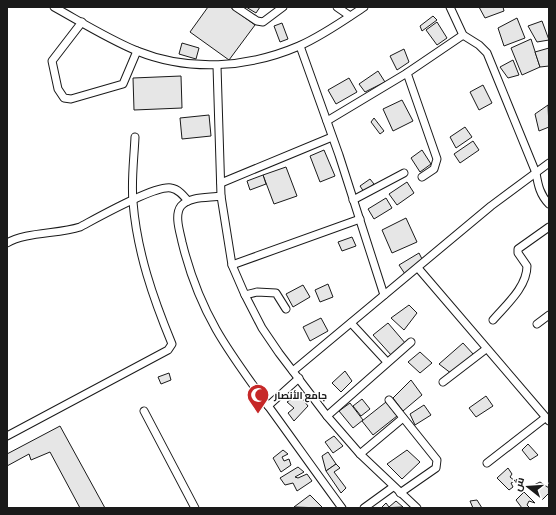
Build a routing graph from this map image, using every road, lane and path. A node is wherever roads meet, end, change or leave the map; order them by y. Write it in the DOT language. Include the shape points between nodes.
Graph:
graph roads {
  1 [pos="54,7"];
  2 [pos="236,7"];
  3 [pos="282,7"];
  4 [pos="337,7"];
  5 [pos="364,7"];
  6 [pos="450,7"];
  7 [pos="350,16"];
  8 [pos="82,22"];
  9 [pos="463,35"];
  10 [pos="300,46"];
  11 [pos="137,51"];
  12 [pos="217,66"];
  13 [pos="407,73"];
  14 [pos="327,121"];
  15 [pos="135,137"];
  16 [pos="332,137"];
  17 [pos="549,163"];
  18 [pos="404,173"];
  19 [pos="536,173"];
  20 [pos="422,177"];
  21 [pos="221,183"];
  22 [pos="221,196"];
  23 [pos="133,200"];
  24 [pos="353,200"];
  25 [pos="188,201"];
  26 [pos="549,204"];
  27 [pos="360,219"];
  28 [pos="549,227"];
  29 [pos="7,243"];
  30 [pos="232,265"];
  31 [pos="418,268"];
  32 [pos="245,295"];
  33 [pos="384,295"];
  34 [pos="286,309"];
  35 [pos="549,315"];
  36 [pos="493,320"];
  37 [pos="351,323"];
  38 [pos="537,324"];
  39 [pos="411,342"];
  40 [pos="486,349"];
  41 [pos="387,362"];
  42 [pos="293,371"];
  43 [pos="299,378"];
  44 [pos="443,382"];
  45 [pos="389,400"];
  46 [pos="268,406"];
  47 [pos="144,411"];
  48 [pos="327,416"];
  49 [pos="403,418"];
  50 [pos="547,420"];
  51 [pos="7,436"];
  52 [pos="360,454"];
  53 [pos="487,463"];
  54 [pos="393,487"];
  55 [pos="400,493"];
  56 [pos="195,508"];
  57 [pos="342,508"];
  58 [pos="364,508"];
  59 [pos="417,508"];
  1 -- 8 [label="street"];
  2 -- 3 [label="street" via="257,21 263,22"];
  4 -- 7 [label="street"];
  5 -- 7 [label="street"];
  6 -- 9 [label="street"];
  7 -- 10 [label="street"];
  8 -- 11 [label="street"];
  8 -- 11 [label="street" via="52,61 58,89 64,98 123,84"];
  9 -- 13 [label="street"];
  9 -- 19 [label="street" via="487,53"];
  10 -- 12 [label="street" via="259,59"];
  10 -- 14 [label="street"];
  11 -- 12 [label="street" via="174,62"];
  12 -- 21 [label="street"];
  13 -- 14 [label="street"];
  13 -- 20 [label="street" via="437,159 434,169"];
  14 -- 16 [label="street"];
  15 -- 23 [label="street"];
  16 -- 21 [label="street"];
  16 -- 24 [label="street"];
  17 -- 19 [label="street"];
  18 -- 24 [label="street"];
  19 -- 26 [label="street" via="540,192"];
  19 -- 31 [label="street"];
  21 -- 22 [label="street"];
  22 -- 25 [label="street"];
  22 -- 30 [label="street"];
  23 -- 25 [label="street" via="151,191 169,188 178,191"];
  23 -- 29 [label="street" via="74,229 40,234"];
  23 -- 51 [label="street" via="141,255 151,290 172,344 168,350"];
  24 -- 27 [label="street"];
  25 -- 46 [label="street" via="180,207 178,217 192,281 218,334"];
  27 -- 30 [label="street"];
  27 -- 33 [label="street"];
  28 -- 36 [label="street" via="518,249 527,266 525,276 516,294"];
  30 -- 32 [label="street"];
  31 -- 33 [label="street"];
  31 -- 40 [label="street"];
  32 -- 34 [label="street" via="257,292 276,294"];
  32 -- 42 [label="street" via="262,328"];
  33 -- 37 [label="street"];
  35 -- 38 [label="street"];
  37 -- 41 [label="street"];
  37 -- 42 [label="street"];
  39 -- 41 [label="street"];
  40 -- 44 [label="street"];
  40 -- 50 [label="street"];
  41 -- 48 [label="street"];
  42 -- 43 [label="street"];
  43 -- 46 [label="street"];
  43 -- 48 [label="street"];
  45 -- 49 [label="street"];
  46 -- 57 [label="street"];
  47 -- 56 [label="street"];
  48 -- 52 [label="street"];
  49 -- 52 [label="street"];
  49 -- 55 [label="street" via="437,460 437,464 431,472"];
  50 -- 53 [label="street"];
  52 -- 54 [label="street"];
  54 -- 55 [label="street"];
  54 -- 58 [label="street"];
  55 -- 59 [label="street"];
}
